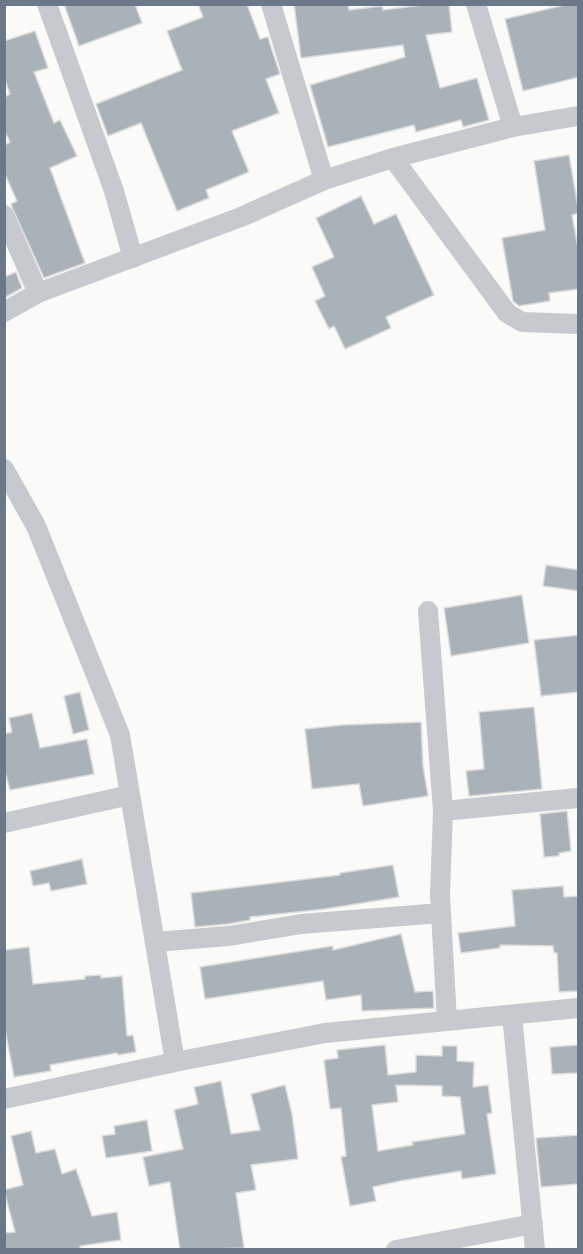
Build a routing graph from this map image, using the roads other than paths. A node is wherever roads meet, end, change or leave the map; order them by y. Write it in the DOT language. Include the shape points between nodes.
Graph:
graph roads {
  1 [pos="47,4"];
  2 [pos="271,4"];
  3 [pos="477,4"];
  4 [pos="579,116"];
  5 [pos="513,127"];
  6 [pos="393,158"];
  7 [pos="324,180"];
  8 [pos="4,215"];
  9 [pos="133,258"];
  10 [pos="38,293"];
  11 [pos="4,312"];
  12 [pos="579,324"];
  13 [pos="4,469"];
  14 [pos="428,611"];
  15 [pos="130,795"];
  16 [pos="579,798"];
  17 [pos="443,811"];
  18 [pos="4,822"];
  19 [pos="441,913"];
  20 [pos="155,942"];
  21 [pos="579,1008"];
  22 [pos="512,1015"];
  23 [pos="447,1021"];
  24 [pos="175,1062"];
  25 [pos="4,1099"];
  26 [pos="533,1224"];
  27 [pos="396,1250"];
  28 [pos="535,1250"];
  1 -- 9 [label="street" via="114,191"];
  2 -- 7 [label="street"];
  3 -- 5 [label="street"];
  4 -- 5 [label="street"];
  5 -- 6 [label="street"];
  6 -- 7 [label="street"];
  6 -- 12 [label="street" via="513,319"];
  7 -- 9 [label="street"];
  8 -- 10 [label="street"];
  9 -- 10 [label="street"];
  10 -- 11 [label="street"];
  13 -- 15 [label="street" via="36,526 120,735"];
  14 -- 17 [label="street"];
  15 -- 18 [label="street"];
  15 -- 20 [label="street"];
  16 -- 17 [label="street"];
  17 -- 19 [label="street"];
  19 -- 20 [label="street" via="301,924 229,936"];
  19 -- 23 [label="street"];
  20 -- 24 [label="street"];
  21 -- 22 [label="street"];
  22 -- 23 [label="street"];
  22 -- 26 [label="street"];
  23 -- 24 [label="street" via="325,1034"];
  24 -- 25 [label="street"];
  26 -- 27 [label="street"];
  26 -- 28 [label="street"];
}
